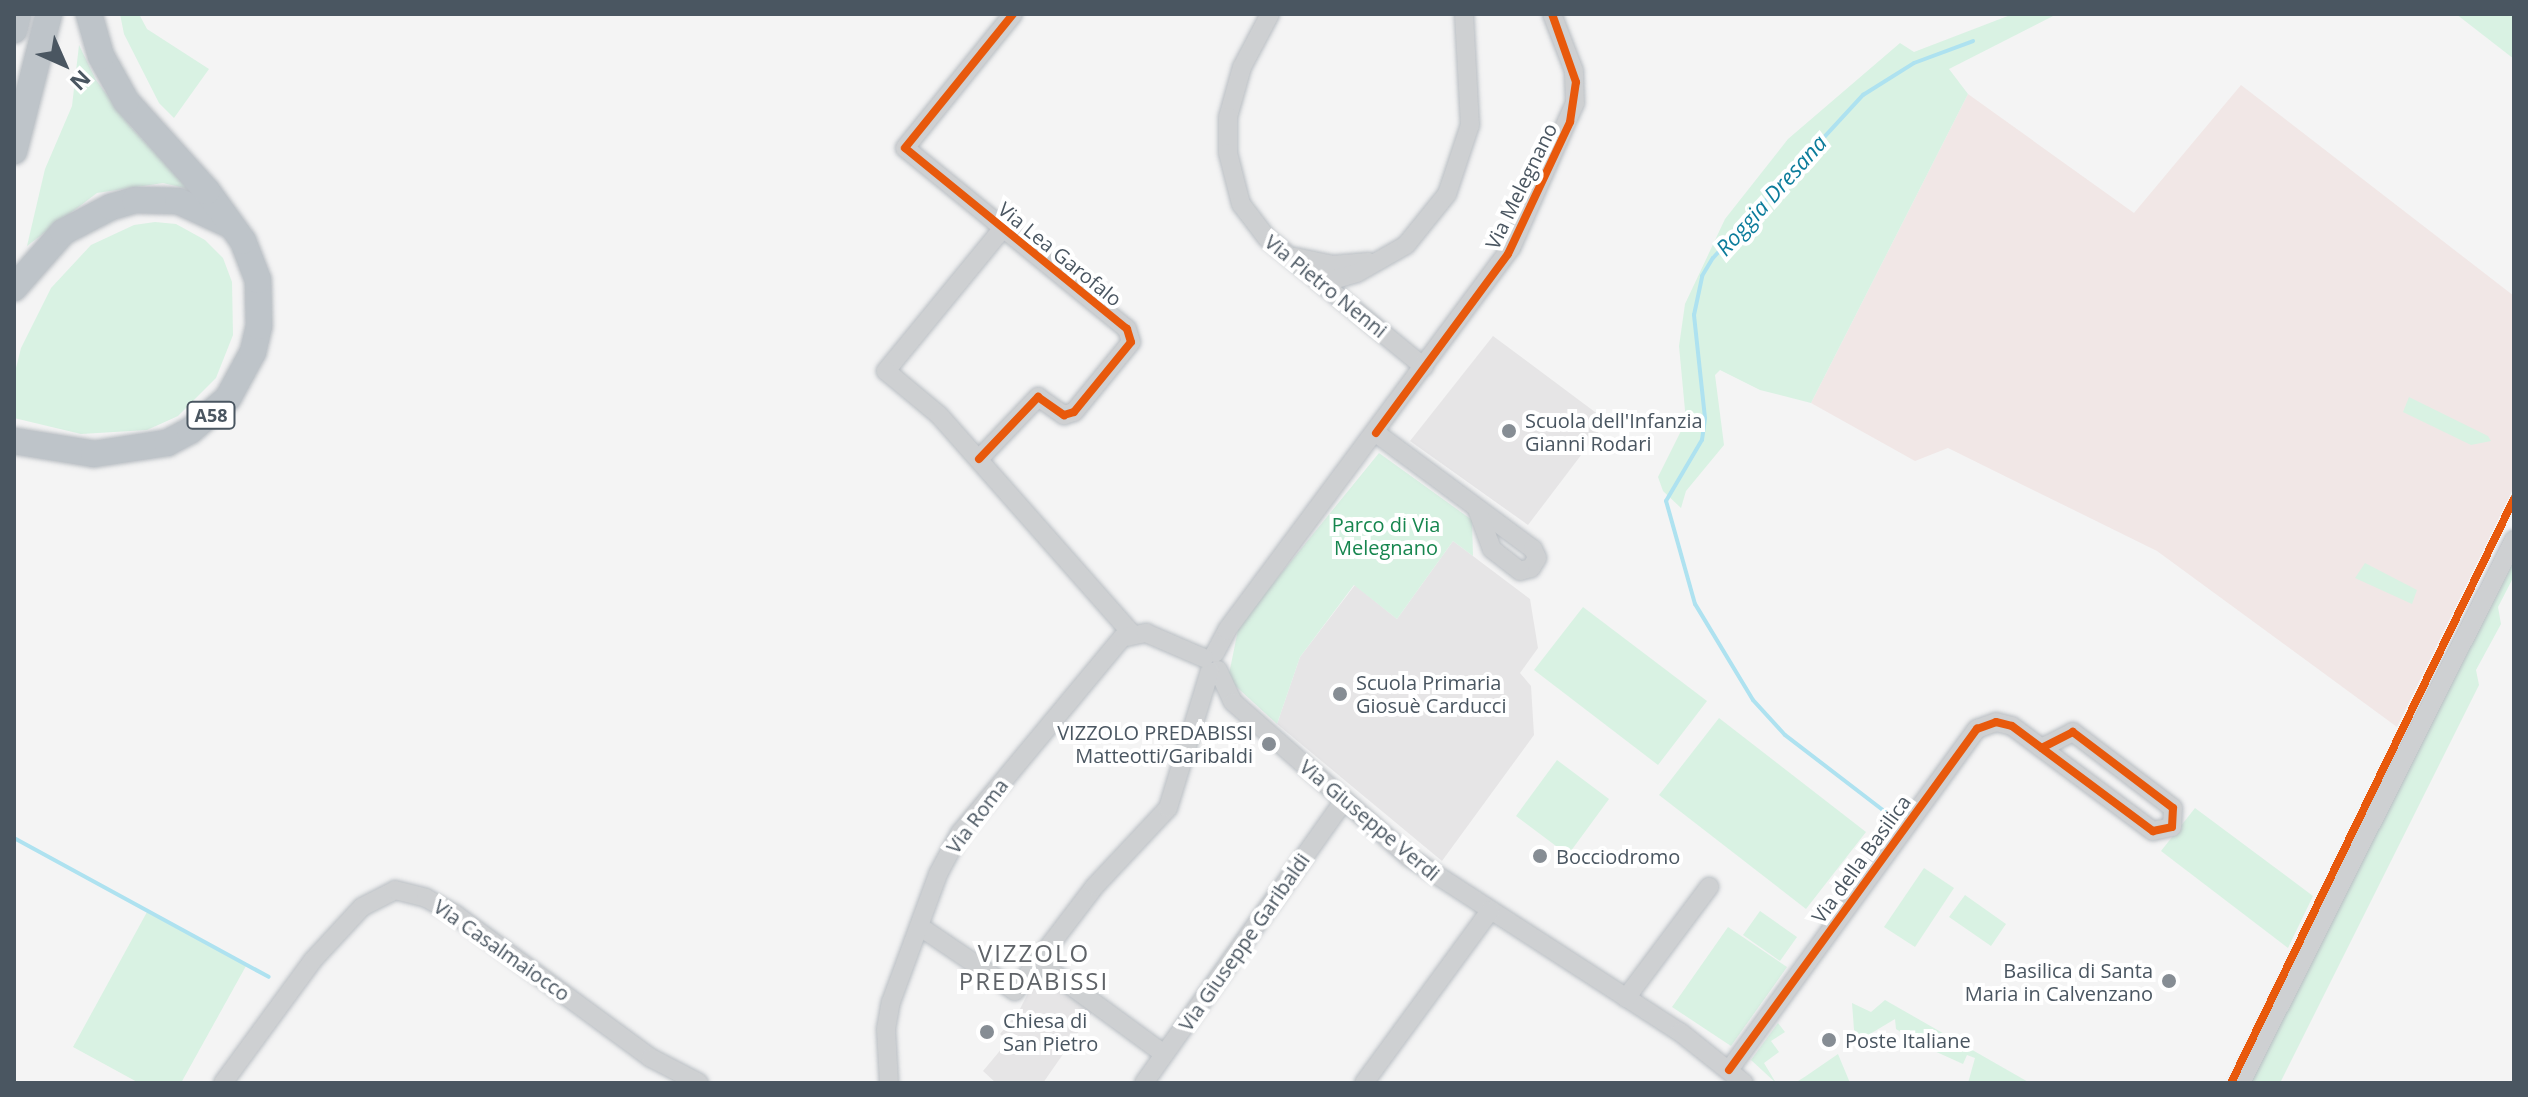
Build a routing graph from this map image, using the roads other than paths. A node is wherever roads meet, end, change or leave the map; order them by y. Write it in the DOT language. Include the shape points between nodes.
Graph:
graph roads {
  1 [pos="18,14"];
  2 [pos="49,14"];
  3 [pos="89,14"];
  4 [pos="1013,14"];
  5 [pos="1270,14"];
  6 [pos="1464,14"];
  7 [pos="1552,14"];
  8 [pos="14,30"];
  9 [pos="14,151"];
  10 [pos="234,227"];
  11 [pos="1003,228"];
  12 [pos="1286,253"];
  13 [pos="1375,263"];
  14 [pos="1344,265"];
  15 [pos="1322,283"];
  16 [pos="14,288"];
  17 [pos="1365,317"];
  18 [pos="1424,367"];
  19 [pos="1376,433"];
  20 [pos="14,441"];
  21 [pos="979,459"];
  22 [pos="1477,509"];
  23 [pos="2514,540"];
  24 [pos="1131,633"];
  25 [pos="1212,663"];
  26 [pos="2042,748"];
  27 [pos="1344,801"];
  28 [pos="1709,887"];
  29 [pos="1490,911"];
  30 [pos="919,926"];
  31 [pos="1037,961"];
  32 [pos="1626,998"];
  33 [pos="1164,1054"];
  34 [pos="1729,1070"];
  35 [pos="223,1083"];
  36 [pos="699,1083"];
  37 [pos="889,1083"];
  38 [pos="1144,1083"];
  39 [pos="1364,1083"];
  40 [pos="1744,1083"];
  41 [pos="2241,1083"];
  1 -- 8 [label="highway"];
  2 -- 9 [label="highway"];
  3 -- 10 [label="highway, A58" via="101,56 126,101"];
  4 -- 11 [label="street, Via Lea Garofalo" via="905,148"];
  5 -- 12 [label="street, Via Pietro Nenni" via="1236,83 1228,153 1235,190 1249,218"];
  6 -- 13 [label="street" via="1471,104 1462,159 1427,223"];
  7 -- 18 [label="street, Via Melegnano" via="1575,76 1570,122 1508,254"];
  10 -- 16 [label="highway" via="178,201 135,200 63,232"];
  10 -- 20 [label="highway, A58" via="258,280 259,326 241,377 211,415 167,443 123,454 66,452"];
  11 -- 21 [label="street" via="886,371 939,415"];
  11 -- 21 [label="street, Via Lea Garofalo" via="1127,329 1131,342 1074,412 1064,415 1038,397"];
  12 -- 14 [label="street"];
  12 -- 15 [label="street, Via Pietro Nenni"];
  13 -- 14 [label="street"];
  13 -- 15 [label="street"];
  13 -- 17 [label="street" via="1355,293"];
  14 -- 15 [label="street"];
  15 -- 17 [label="street, Via Pietro Nenni"];
  17 -- 18 [label="street, Via Pietro Nenni"];
  18 -- 19 [label="street, Via Melegnano"];
  19 -- 22 [label="street"];
  19 -- 25 [label="street, Via Melegnano" via="1227,630"];
  21 -- 24 [label="street"];
  23 -- 41 [label="street"];
  24 -- 25 [label="street" via="1150,634"];
  24 -- 30 [label="street, Via Roma" via="1079,686 960,833"];
  25 -- 27 [label="street, Via Giuseppe Verdi" via="1233,702"];
  25 -- 31 [label="street, Via Melegnano" via="1168,808 1095,886"];
  26 -- 26 [label="street, Via della Basilica" via="2153,831 2172,827 2173,808 2073,732"];
  26 -- 34 [label="street, Via della Basilica" via="2012,726 1996,722 1977,729"];
  27 -- 29 [label="street, Via Giuseppe Verdi" via="1415,862"];
  27 -- 33 [label="street, Via Giuseppe Garibaldi"];
  28 -- 32 [label="street"];
  29 -- 32 [label="street, Via Giuseppe Verdi"];
  29 -- 39 [label="street"];
  30 -- 31 [label="street, Via Melegnano" via="1015,991"];
  30 -- 37 [label="street, Via Roma" via="888,1016"];
  31 -- 33 [label="street"];
  32 -- 34 [label="street, Via Giuseppe Verdi"];
  33 -- 38 [label="street, Via Giuseppe Garibaldi"];
  34 -- 40 [label="street, Via Giuseppe Verdi"];
  35 -- 36 [label="street, Via Casalmaiocco" via="252,1038 350,920 373,898 395,890 426,898 455,914 651,1058"];
}
